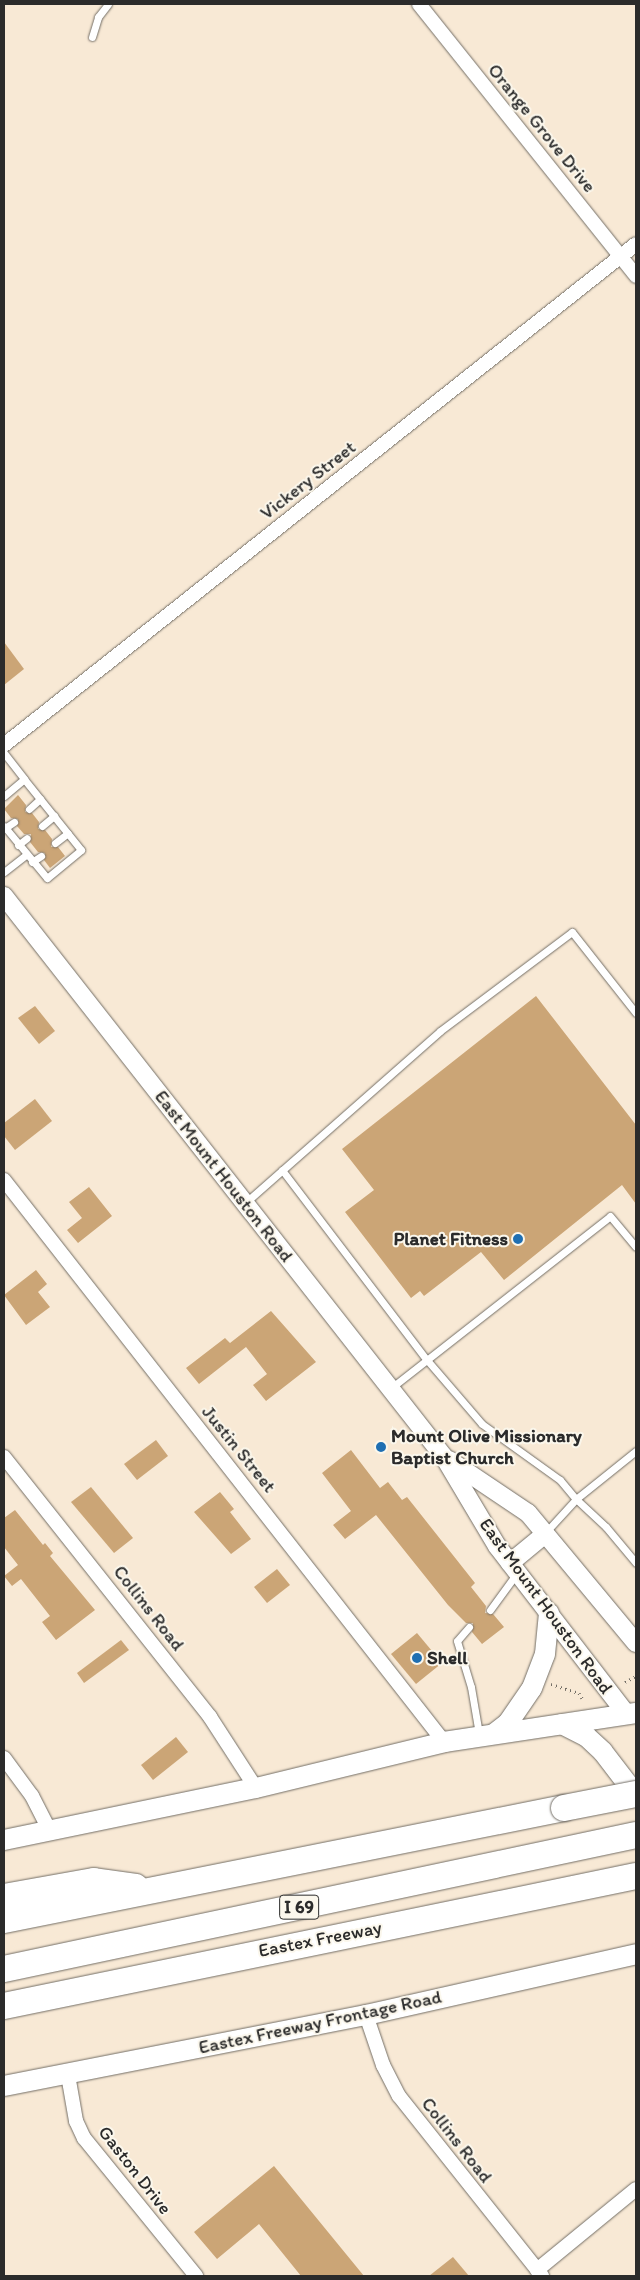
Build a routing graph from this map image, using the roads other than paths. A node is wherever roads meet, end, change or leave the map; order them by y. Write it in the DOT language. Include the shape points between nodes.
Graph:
graph roads {
  1 [pos="108,4"];
  2 [pos="418,4"];
  3 [pos="92,38"];
  4 [pos="636,244"];
  5 [pos="621,257"];
  6 [pos="636,276"];
  7 [pos="4,745"];
  8 [pos="4,753"];
  9 [pos="24,779"];
  10 [pos="4,796"];
  11 [pos="40,799"];
  12 [pos="29,809"];
  13 [pos="54,816"];
  14 [pos="14,822"];
  15 [pos="42,826"];
  16 [pos="4,827"];
  17 [pos="68,833"];
  18 [pos="27,838"];
  19 [pos="56,843"];
  20 [pos="18,845"];
  21 [pos="26,855"];
  22 [pos="40,856"];
  23 [pos="32,862"];
  24 [pos="4,872"];
  25 [pos="4,896"];
  26 [pos="636,1013"];
  27 [pos="282,1170"];
  28 [pos="4,1180"];
  29 [pos="245,1204"];
  30 [pos="636,1247"];
  31 [pos="427,1360"];
  32 [pos="390,1388"];
  33 [pos="636,1451"];
  34 [pos="4,1457"];
  35 [pos="444,1457"];
  36 [pos="576,1500"];
  37 [pos="545,1534"];
  38 [pos="636,1564"];
  39 [pos="514,1568"];
  40 [pos="490,1610"];
  41 [pos="549,1613"];
  42 [pos="469,1627"];
  43 [pos="636,1643"];
  44 [pos="633,1718"];
  45 [pos="562,1724"];
  46 [pos="487,1735"];
  47 [pos="444,1742"];
  48 [pos="4,1758"];
  49 [pos="256,1788"];
  50 [pos="636,1795"];
  51 [pos="49,1829"];
  52 [pos="636,1835"];
  53 [pos="4,1840"];
  54 [pos="629,1877"];
  55 [pos="154,1890"];
  56 [pos="4,1897"];
  57 [pos="4,1920"];
  58 [pos="636,1954"];
  59 [pos="4,1969"];
  60 [pos="56,1995"];
  61 [pos="4,2006"];
  62 [pos="366,2015"];
  63 [pos="4,2018"];
  64 [pos="68,2075"];
  65 [pos="4,2086"];
  66 [pos="636,2189"];
  67 [pos="539,2273"];
  68 [pos="196,2276"];
  1 -- 3 [label="lane" via="98,17"];
  2 -- 5 [label="street, Orange Grove Drive"];
  4 -- 5 [label="street, Vickery Street"];
  5 -- 6 [label="street, Orange Grove Drive"];
  5 -- 7 [label="street, Vickery Street"];
  8 -- 9 [label="lane"];
  9 -- 10 [label="lane"];
  9 -- 11 [label="lane"];
  11 -- 12 [label="lane"];
  11 -- 13 [label="lane"];
  13 -- 15 [label="lane"];
  13 -- 17 [label="lane"];
  14 -- 16 [label="lane"];
  16 -- 20 [label="lane"];
  17 -- 19 [label="lane"];
  17 -- 23 [label="lane" via="81,850 47,878"];
  18 -- 20 [label="lane"];
  20 -- 21 [label="lane"];
  21 -- 23 [label="lane"];
  21 -- 24 [label="lane"];
  22 -- 23 [label="lane"];
  25 -- 29 [label="street, East Mount Houston Road"];
  26 -- 27 [label="lane" via="572,932 440,1031"];
  27 -- 29 [label="lane"];
  27 -- 31 [label="lane"];
  28 -- 47 [label="street, Justin Street"];
  29 -- 32 [label="street, East Mount Houston Road"];
  30 -- 31 [label="lane" via="610,1216"];
  31 -- 32 [label="lane"];
  31 -- 36 [label="lane" via="482,1424 560,1480"];
  32 -- 35 [label="street, East Mount Houston Road"];
  33 -- 36 [label="lane"];
  34 -- 49 [label="street, Collins Road" via="204,1709"];
  35 -- 37 [label="street, East Mount Houston Road" via="528,1513"];
  35 -- 39 [label="street, East Mount Houston Road"];
  36 -- 37 [label="lane"];
  36 -- 38 [label="lane" via="606,1527"];
  37 -- 39 [label="street"];
  37 -- 43 [label="street, East Mount Houston Road"];
  39 -- 40 [label="lane"];
  39 -- 41 [label="street, East Mount Houston Road"];
  41 -- 44 [label="street, East Mount Houston Road"];
  41 -- 46 [label="main road" via="545,1654 532,1688 508,1723"];
  42 -- 46 [label="lane" via="456,1641"];
  44 -- 45 [label="main road"];
  45 -- 46 [label="main road"];
  45 -- 50 [label="main road" via="586,1736 603,1752"];
  46 -- 47 [label="main road"];
  47 -- 49 [label="main road"];
  48 -- 51 [label="street" via="32,1796"];
  49 -- 51 [label="main road"];
  50 -- 55 [label="highway, I 69, bridge"];
  51 -- 53 [label="main road"];
  52 -- 59 [label="highway, I 69"];
  54 -- 60 [label="highway, Eastex Freeway / I 69"];
  55 -- 56 [label="highway" via="94,1881"];
  55 -- 57 [label="highway, I 69"];
  58 -- 62 [label="main road, Eastex Freeway Frontage Road"];
  60 -- 61 [label="highway, Eastex Freeway / I 69"];
  60 -- 63 [label="highway"];
  62 -- 64 [label="main road, Eastex Freeway Frontage Road"];
  62 -- 67 [label="street, Collins Road" via="382,2065 399,2096"];
  64 -- 65 [label="main road, Eastex Freeway Frontage Road"];
  64 -- 68 [label="street, Gaston Drive" via="76,2120 84,2138"];
  66 -- 67 [label="street"];
}
